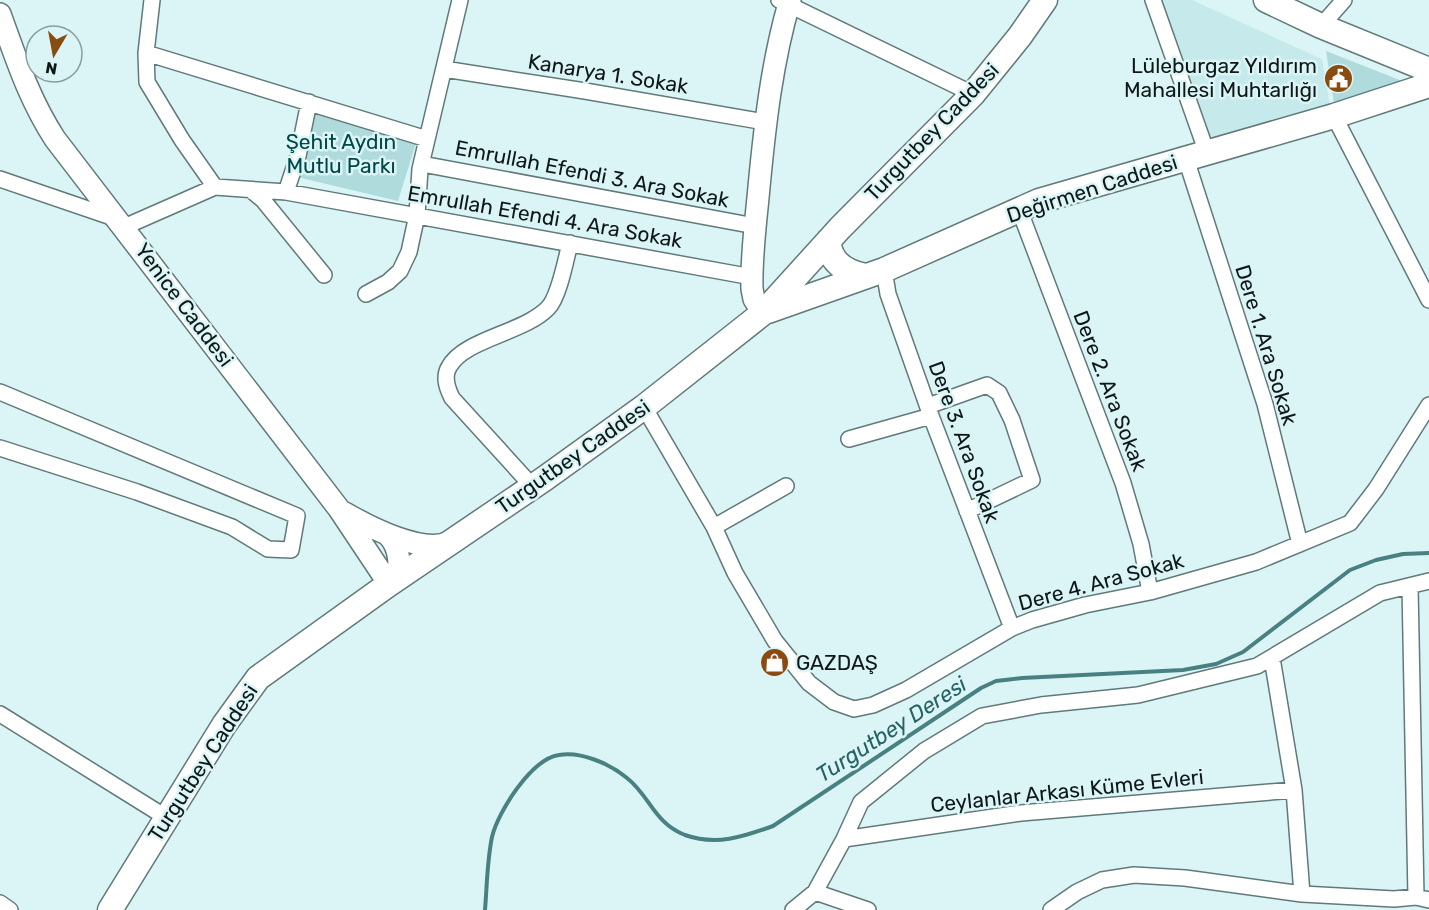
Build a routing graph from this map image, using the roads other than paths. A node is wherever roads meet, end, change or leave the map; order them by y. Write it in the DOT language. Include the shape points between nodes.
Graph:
graph roads {
  1 [pos="152,0"];
  2 [pos="460,0"];
  3 [pos="1045,0"];
  4 [pos="1153,0"];
  5 [pos="1266,0"];
  6 [pos="1344,0"];
  7 [pos="786,1"];
  8 [pos="0,14"];
  9 [pos="1321,26"];
  10 [pos="146,53"];
  11 [pos="444,69"];
  12 [pos="1429,70"];
  13 [pos="1429,85"];
  14 [pos="973,94"];
  15 [pos="309,102"];
  16 [pos="1334,116"];
  17 [pos="765,122"];
  18 [pos="427,139"];
  19 [pos="1196,156"];
  20 [pos="422,164"];
  21 [pos="0,179"];
  22 [pos="215,187"];
  23 [pos="251,189"];
  24 [pos="286,192"];
  25 [pos="1019,209"];
  26 [pos="417,214"];
  27 [pos="121,223"];
  28 [pos="755,226"];
  29 [pos="830,240"];
  30 [pos="570,243"];
  31 [pos="874,273"];
  32 [pos="324,275"];
  33 [pos="752,277"];
  34 [pos="366,294"];
  35 [pos="1429,300"];
  36 [pos="763,313"];
  37 [pos="0,392"];
  38 [pos="1429,405"];
  39 [pos="644,407"];
  40 [pos="929,411"];
  41 [pos="849,439"];
  42 [pos="0,448"];
  43 [pos="786,486"];
  44 [pos="532,487"];
  45 [pos="339,509"];
  46 [pos="967,510"];
  47 [pos="714,526"];
  48 [pos="385,533"];
  49 [pos="450,542"];
  50 [pos="1300,544"];
  51 [pos="1429,581"];
  52 [pos="389,584"];
  53 [pos="1410,586"];
  54 [pos="1150,592"];
  55 [pos="1012,628"];
  56 [pos="1272,658"];
  57 [pos="0,714"];
  58 [pos="1294,790"];
  59 [pos="166,818"];
  60 [pos="844,839"];
  61 [pos="815,892"];
  62 [pos="1302,894"];
  63 [pos="1423,899"];
  64 [pos="0,903"];
  65 [pos="10,910"];
  66 [pos="110,910"];
  67 [pos="792,910"];
  68 [pos="868,910"];
  69 [pos="1051,910"];
  1 -- 10 [label="street"];
  2 -- 11 [label="street"];
  3 -- 14 [label="main road, Turgutbey Caddesi"];
  4 -- 19 [label="street, Dere 1. Ara Sokak"];
  5 -- 9 [label="main road"];
  6 -- 9 [label="street"];
  7 -- 14 [label="street"];
  7 -- 17 [label="street"];
  8 -- 27 [label="street, Yenice Caddesi" via="36,109"];
  9 -- 12 [label="main road"];
  10 -- 15 [label="street, Emrullah Efendi 3. Ara Sokak"];
  10 -- 22 [label="street" via="147,81"];
  11 -- 17 [label="street, Kanarya 1. Sokak"];
  11 -- 18 [label="street"];
  13 -- 16 [label="main road, Değirmen Caddesi"];
  14 -- 29 [label="main road, Turgutbey Caddesi"];
  15 -- 18 [label="street, Emrullah Efendi 3. Ara Sokak"];
  15 -- 24 [label="street"];
  16 -- 19 [label="main road, Değirmen Caddesi"];
  16 -- 35 [label="street"];
  17 -- 28 [label="street"];
  18 -- 20 [label="street"];
  19 -- 25 [label="main road, Değirmen Caddesi"];
  19 -- 50 [label="street, Dere 1. Ara Sokak"];
  20 -- 26 [label="street"];
  20 -- 28 [label="street, Emrullah Efendi 3. Ara Sokak"];
  21 -- 27 [label="street"];
  22 -- 23 [label="street, Emrullah Efendi 4. Ara Sokak"];
  22 -- 27 [label="street, Emrullah Efendi 4. Ara Sokak"];
  23 -- 24 [label="street, Emrullah Efendi 4. Ara Sokak"];
  23 -- 32 [label="street"];
  24 -- 26 [label="street, Emrullah Efendi 4. Ara Sokak"];
  25 -- 31 [label="main road, Değirmen Caddesi"];
  25 -- 54 [label="street, Dere 2. Ara Sokak" via="1123,483"];
  26 -- 30 [label="street, Emrullah Efendi 4. Ara Sokak"];
  26 -- 34 [label="street" via="409,252 400,271"];
  27 -- 45 [label="street, Yenice Caddesi"];
  28 -- 33 [label="street"];
  29 -- 31 [label="main road" via="830,253 839,264 850,272"];
  29 -- 36 [label="main road, Turgutbey Caddesi"];
  30 -- 33 [label="street, Emrullah Efendi 4. Ara Sokak"];
  30 -- 44 [label="street" via="549,307 532,321 471,348 449,366 446,376 452,398"];
  31 -- 36 [label="main road, Değirmen Caddesi"];
  31 -- 40 [label="street, Dere 3. Ara Sokak" via="888,294"];
  33 -- 36 [label="street" via="754,298"];
  36 -- 39 [label="main road, Turgutbey Caddesi"];
  37 -- 42 [label="street" via="297,516 291,550 268,549 232,526"];
  38 -- 50 [label="street, Dere 4. Ara Sokak" via="1350,523"];
  39 -- 44 [label="main road, Turgutbey Caddesi"];
  39 -- 47 [label="street, Dere 4. Ara Sokak"];
  40 -- 41 [label="street"];
  40 -- 46 [label="street, Dere 3. Ara Sokak"];
  40 -- 46 [label="street" via="987,385 999,393 1012,420 1032,480"];
  43 -- 47 [label="street"];
  44 -- 49 [label="main road, Turgutbey Caddesi"];
  45 -- 48 [label="street"];
  45 -- 52 [label="street, Yenice Caddesi"];
  46 -- 55 [label="street, Dere 3. Ara Sokak"];
  47 -- 55 [label="street, Dere 4. Ara Sokak" via="735,573 774,641 809,683 834,702 854,709 906,690"];
  48 -- 49 [label="street" via="439,547"];
  48 -- 52 [label="street" via="393,542 398,561 398,572"];
  49 -- 52 [label="main road, Turgutbey Caddesi"];
  50 -- 54 [label="street, Dere 4. Ara Sokak" via="1256,562"];
  51 -- 53 [label="street"];
  52 -- 59 [label="main road, Turgutbey Caddesi" via="258,678"];
  53 -- 56 [label="street" via="1380,593"];
  53 -- 63 [label="street"];
  54 -- 55 [label="street, Dere 4. Ara Sokak" via="1052,613"];
  56 -- 58 [label="street"];
  56 -- 60 [label="street" via="1257,666 1138,695 1041,705 982,716 924,752 861,802"];
  57 -- 59 [label="street"];
  58 -- 60 [label="street, Ceylanlar Arkası Küme Evleri" via="1021,813"];
  58 -- 62 [label="street"];
  59 -- 66 [label="main road, Turgutbey Caddesi"];
  60 -- 61 [label="street"];
  61 -- 67 [label="street"];
  61 -- 68 [label="street"];
  62 -- 63 [label="street"];
  62 -- 69 [label="street" via="1134,875 1102,880"];
  64 -- 65 [label="street"];
}
